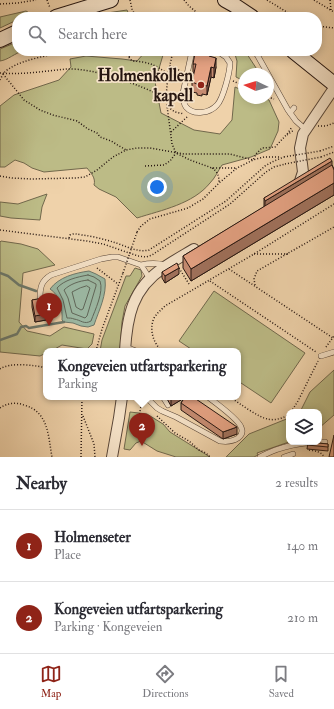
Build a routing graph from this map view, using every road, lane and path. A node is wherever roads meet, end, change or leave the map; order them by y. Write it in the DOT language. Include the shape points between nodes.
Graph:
graph roads {
  1 [pos="36,0"];
  2 [pos="111,0"];
  3 [pos="130,0"];
  4 [pos="184,0"];
  5 [pos="225,0"];
  6 [pos="267,0"];
  7 [pos="314,0"];
  8 [pos="330,0"];
  9 [pos="0,4"];
  10 [pos="330,10"];
  11 [pos="72,12"];
  12 [pos="134,12"];
  13 [pos="196,12"];
  14 [pos="244,12"];
  15 [pos="287,12"];
  16 [pos="334,12"];
  17 [pos="322,27"];
  18 [pos="334,28"];
  19 [pos="12,34"];
  20 [pos="0,40"];
  21 [pos="47,56"];
  22 [pos="130,56"];
  23 [pos="172,56"];
  24 [pos="191,56"];
  25 [pos="224,56"];
  26 [pos="258,56"];
  27 [pos="300,56"];
  28 [pos="170,66"];
  29 [pos="0,74"];
  30 [pos="3,74"];
  31 [pos="168,74"];
  32 [pos="187,74"];
  33 [pos="0,80"];
  34 [pos="229,80"];
  35 [pos="238,84"];
  36 [pos="334,84"];
  37 [pos="334,88"];
  38 [pos="166,98"];
  39 [pos="167,106"];
  40 [pos="294,108"];
  41 [pos="290,113"];
  42 [pos="334,123"];
  43 [pos="300,125"];
  44 [pos="315,126"];
  45 [pos="171,132"];
  46 [pos="285,136"];
  47 [pos="334,146"];
  48 [pos="126,150"];
  49 [pos="334,152"];
  50 [pos="176,153"];
  51 [pos="284,157"];
  52 [pos="253,160"];
  53 [pos="145,166"];
  54 [pos="212,168"];
  55 [pos="237,168"];
  56 [pos="0,176"];
  57 [pos="219,183"];
  58 [pos="288,193"];
  59 [pos="334,204"];
  60 [pos="334,227"];
  61 [pos="0,230"];
  62 [pos="69,238"];
  63 [pos="202,245"];
  64 [pos="254,254"];
  65 [pos="288,254"];
  66 [pos="93,261"];
  67 [pos="142,265"];
  68 [pos="166,266"];
  69 [pos="179,268"];
  70 [pos="229,268"];
  71 [pos="150,279"];
  72 [pos="209,280"];
  73 [pos="118,284"];
  74 [pos="189,284"];
  75 [pos="256,286"];
  76 [pos="40,298"];
  77 [pos="334,336"];
  78 [pos="97,348"];
  79 [pos="125,348"];
  80 [pos="159,348"];
  81 [pos="334,352"];
  82 [pos="321,356"];
  83 [pos="43,367"];
  84 [pos="0,369"];
  85 [pos="82,400"];
  86 [pos="122,400"];
  87 [pos="144,400"];
  88 [pos="148,400"];
  89 [pos="165,400"];
  90 [pos="212,400"];
  91 [pos="235,400"];
  92 [pos="168,405"];
  93 [pos="0,408"];
  94 [pos="293,409"];
  95 [pos="82,414"];
  96 [pos="156,416"];
  97 [pos="286,416"];
  98 [pos="141,441"];
  99 [pos="325,442"];
  100 [pos="306,450"];
  101 [pos="293,454"];
  102 [pos="52,457"];
  103 [pos="81,457"];
  104 [pos="95,457"];
  105 [pos="112,457"];
  106 [pos="210,457"];
  107 [pos="260,457"];
  108 [pos="284,457"];
  109 [pos="324,457"];
  1 -- 9 [label="path"];
  2 -- 11 [label="main road"];
  3 -- 12 [label="path"];
  4 -- 13 [label="path"];
  5 -- 14 [label="main road"];
  6 -- 15 [label="path"];
  7 -- 10 [label="path"];
  8 -- 10 [label="path"];
  10 -- 16 [label="path"];
  17 -- 18 [label="path"];
  19 -- 20 [label="main road"];
  21 -- 30 [label="path" via="15,65"];
  22 -- 31 [label="path" via="132,61 144,61"];
  23 -- 28 [label="path"];
  24 -- 32 [label="lane"];
  25 -- 32 [label="lane" via="230,66 223,94 216,106 209,110 196,113 186,107 183,93"];
  26 -- 41 [label="lane" via="279,89"];
  27 -- 36 [label="main road"];
  28 -- 31 [label="path"];
  28 -- 32 [label="path"];
  29 -- 30 [label="path"];
  30 -- 33 [label="path"];
  30 -- 38 [label="path" via="69,69 89,71"];
  30 -- 48 [label="path" via="24,100 40,110 77,121 100,137"];
  31 -- 38 [label="path"];
  34 -- 35 [label="path"];
  37 -- 43 [label="street"];
  38 -- 39 [label="path"];
  39 -- 45 [label="path"];
  39 -- 45 [label="path" via="175,112 190,114"];
  40 -- 41 [label="lane"];
  41 -- 43 [label="lane"];
  42 -- 44 [label="path"];
  43 -- 46 [label="path"];
  43 -- 46 [label="path" via="291,129"];
  43 -- 58 [label="street" via="305,179"];
  45 -- 50 [label="path"];
  46 -- 52 [label="path" via="275,147 262,148"];
  47 -- 51 [label="path, bridge"];
  48 -- 50 [label="path" via="150,148"];
  48 -- 56 [label="path" via="85,177 31,179"];
  49 -- 62 [label="path, bridge" via="274,167 230,204 146,257 103,244"];
  50 -- 52 [label="path" via="230,154"];
  50 -- 53 [label="path" via="164,165"];
  50 -- 54 [label="path"];
  51 -- 52 [label="path"];
  51 -- 62 [label="path" via="265,166 226,201 149,250 138,251 110,241 73,233"];
  52 -- 55 [label="path"];
  54 -- 55 [label="path"];
  54 -- 57 [label="path" via="217,171"];
  55 -- 57 [label="path"];
  57 -- 73 [label="path, bridge" via="203,199 188,208 150,219 141,226"];
  59 -- 64 [label="path"];
  60 -- 65 [label="path"];
  61 -- 62 [label="path"];
  63 -- 68 [label="street"];
  64 -- 65 [label="path"];
  64 -- 70 [label="path"];
  65 -- 75 [label="path" via="257,271 254,279"];
  66 -- 67 [label="lane" via="118,257"];
  66 -- 73 [label="path"];
  66 -- 76 [label="lane" via="47,277 41,286"];
  67 -- 68 [label="lane" via="156,263"];
  67 -- 71 [label="lane"];
  68 -- 71 [label="street"];
  69 -- 74 [label="path"];
  70 -- 72 [label="path"];
  70 -- 75 [label="path"];
  71 -- 79 [label="street" via="142,288 131,310"];
  72 -- 80 [label="path" via="177,299 155,317 153,338"];
  72 -- 82 [label="path"];
  73 -- 78 [label="path"];
  75 -- 77 [label="path" via="332,338"];
  81 -- 82 [label="lane"];
  82 -- 94 [label="path"];
  83 -- 84 [label="path" via="14,365 3,366"];
  85 -- 95 [label="path"];
  86 -- 105 [label="street"];
  87 -- 98 [label="path" via="139,412"];
  88 -- 90 [label="lane" via="162,411 220,441 231,442 239,437 242,430 238,422"];
  89 -- 92 [label="lane"];
  91 -- 97 [label="path" via="269,419"];
  93 -- 102 [label="path" via="15,403 35,409 47,429"];
  95 -- 103 [label="path"];
  95 -- 104 [label="path" via="94,444"];
  96 -- 106 [label="path" via="175,433"];
  99 -- 107 [label="lane" via="291,445"];
  100 -- 109 [label="path" via="319,452"];
  101 -- 108 [label="lane"];
}
